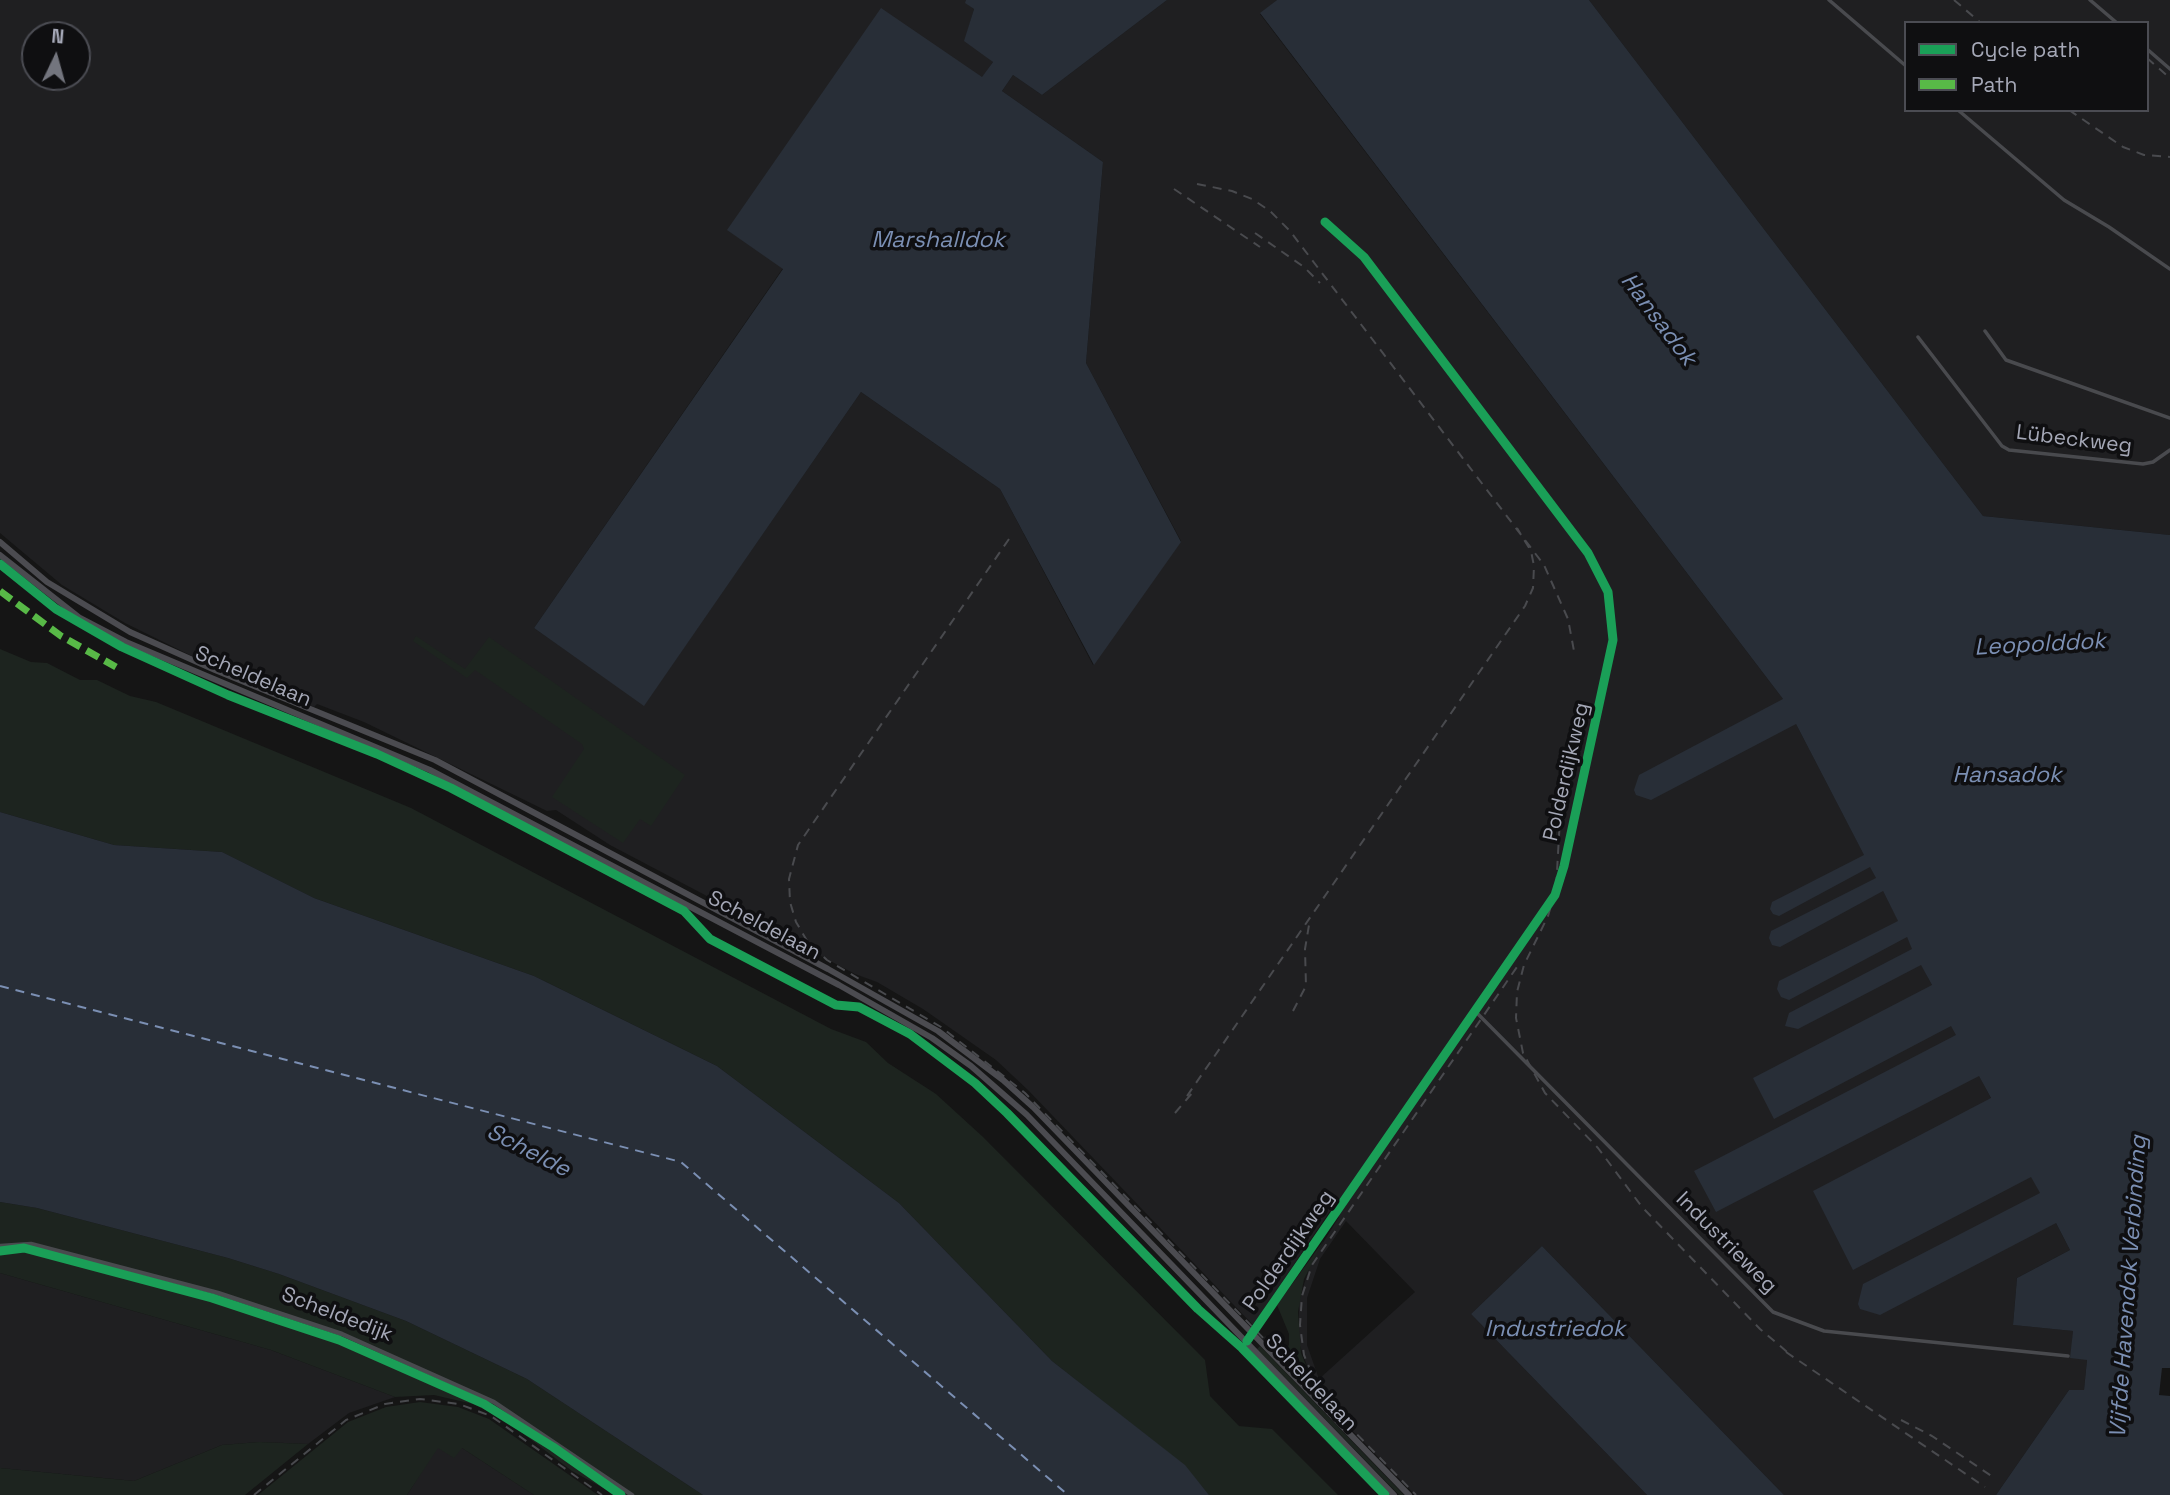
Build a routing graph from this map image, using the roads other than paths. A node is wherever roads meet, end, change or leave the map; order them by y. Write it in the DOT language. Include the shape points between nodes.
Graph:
graph roads {
  1 [pos="1829,0"];
  2 [pos="2090,0"];
  3 [pos="2115,21"];
  4 [pos="2149,51"];
  5 [pos="1904,64"];
  6 [pos="2170,69"];
  7 [pos="1960,112"];
  8 [pos="1325,222"];
  9 [pos="2170,269"];
  10 [pos="1985,331"];
  11 [pos="1918,337"];
  12 [pos="2170,418"];
  13 [pos="2170,450"];
  14 [pos="0,542"];
  15 [pos="0,555"];
  16 [pos="215,670"];
  17 [pos="211,679"];
  18 [pos="345,723"];
  19 [pos="342,732"];
  20 [pos="711,907"];
  21 [pos="707,915"];
  22 [pos="793,950"];
  23 [pos="789,959"];
  24 [pos="843,977"];
  25 [pos="839,985"];
  26 [pos="1476,1012"];
  27 [pos="1130,1209"];
  28 [pos="1128,1220"];
  29 [pos="0,1245"];
  30 [pos="1197,1277"];
  31 [pos="1189,1284"];
  32 [pos="1253,1334"];
  33 [pos="1247,1341"];
  34 [pos="2068,1356"];
  35 [pos="632,1495"];
  36 [pos="1394,1495"];
  37 [pos="1409,1495"];
  1 -- 5 [label="street"];
  2 -- 3 [label="street"];
  4 -- 6 [label="street"];
  7 -- 9 [label="street" via="2064,201"];
  8 -- 26 [label="street, Polderdijkweg" via="1364,257 1588,553 1603,578 1611,606 1613,640 1587,777 1556,892"];
  10 -- 12 [label="street, Lübeckweg" via="2006,360"];
  11 -- 13 [label="street, Lübeckweg" via="2002,446 2010,450 2143,464"];
  14 -- 16 [label="main road, Scheldelaan" via="87,609"];
  15 -- 17 [label="main road, Scheldelaan" via="80,618"];
  16 -- 17 [label="main road"];
  16 -- 18 [label="main road, Scheldelaan"];
  17 -- 19 [label="main road, Scheldelaan"];
  18 -- 19 [label="main road"];
  18 -- 20 [label="main road, Scheldelaan" via="435,760"];
  19 -- 21 [label="main road, Scheldelaan" via="439,775"];
  20 -- 21 [label="main road"];
  20 -- 22 [label="main road, Scheldelaan"];
  21 -- 23 [label="main road, Scheldelaan"];
  22 -- 23 [label="main road"];
  22 -- 24 [label="main road, Scheldelaan"];
  23 -- 25 [label="main road, Scheldelaan"];
  24 -- 25 [label="main road"];
  24 -- 27 [label="main road, Scheldelaan" via="937,1031 1003,1080"];
  25 -- 28 [label="main road, Scheldelaan" via="971,1066 1027,1115"];
  26 -- 32 [label="street, Polderdijkweg"];
  26 -- 34 [label="street, Industrieweg" via="1760,1301 1779,1315 1824,1331"];
  27 -- 28 [label="main road"];
  27 -- 30 [label="main road, Scheldelaan"];
  28 -- 31 [label="main road, Scheldelaan"];
  29 -- 35 [label="street, Scheldedijk" via="31,1244 218,1293 342,1334 494,1402"];
  30 -- 31 [label="main road"];
  30 -- 32 [label="main road, Scheldelaan"];
  31 -- 33 [label="main road, Scheldelaan"];
  32 -- 33 [label="street, Polderdijkweg"];
  32 -- 37 [label="main road, Scheldelaan"];
  33 -- 36 [label="main road, Scheldelaan"];
}
